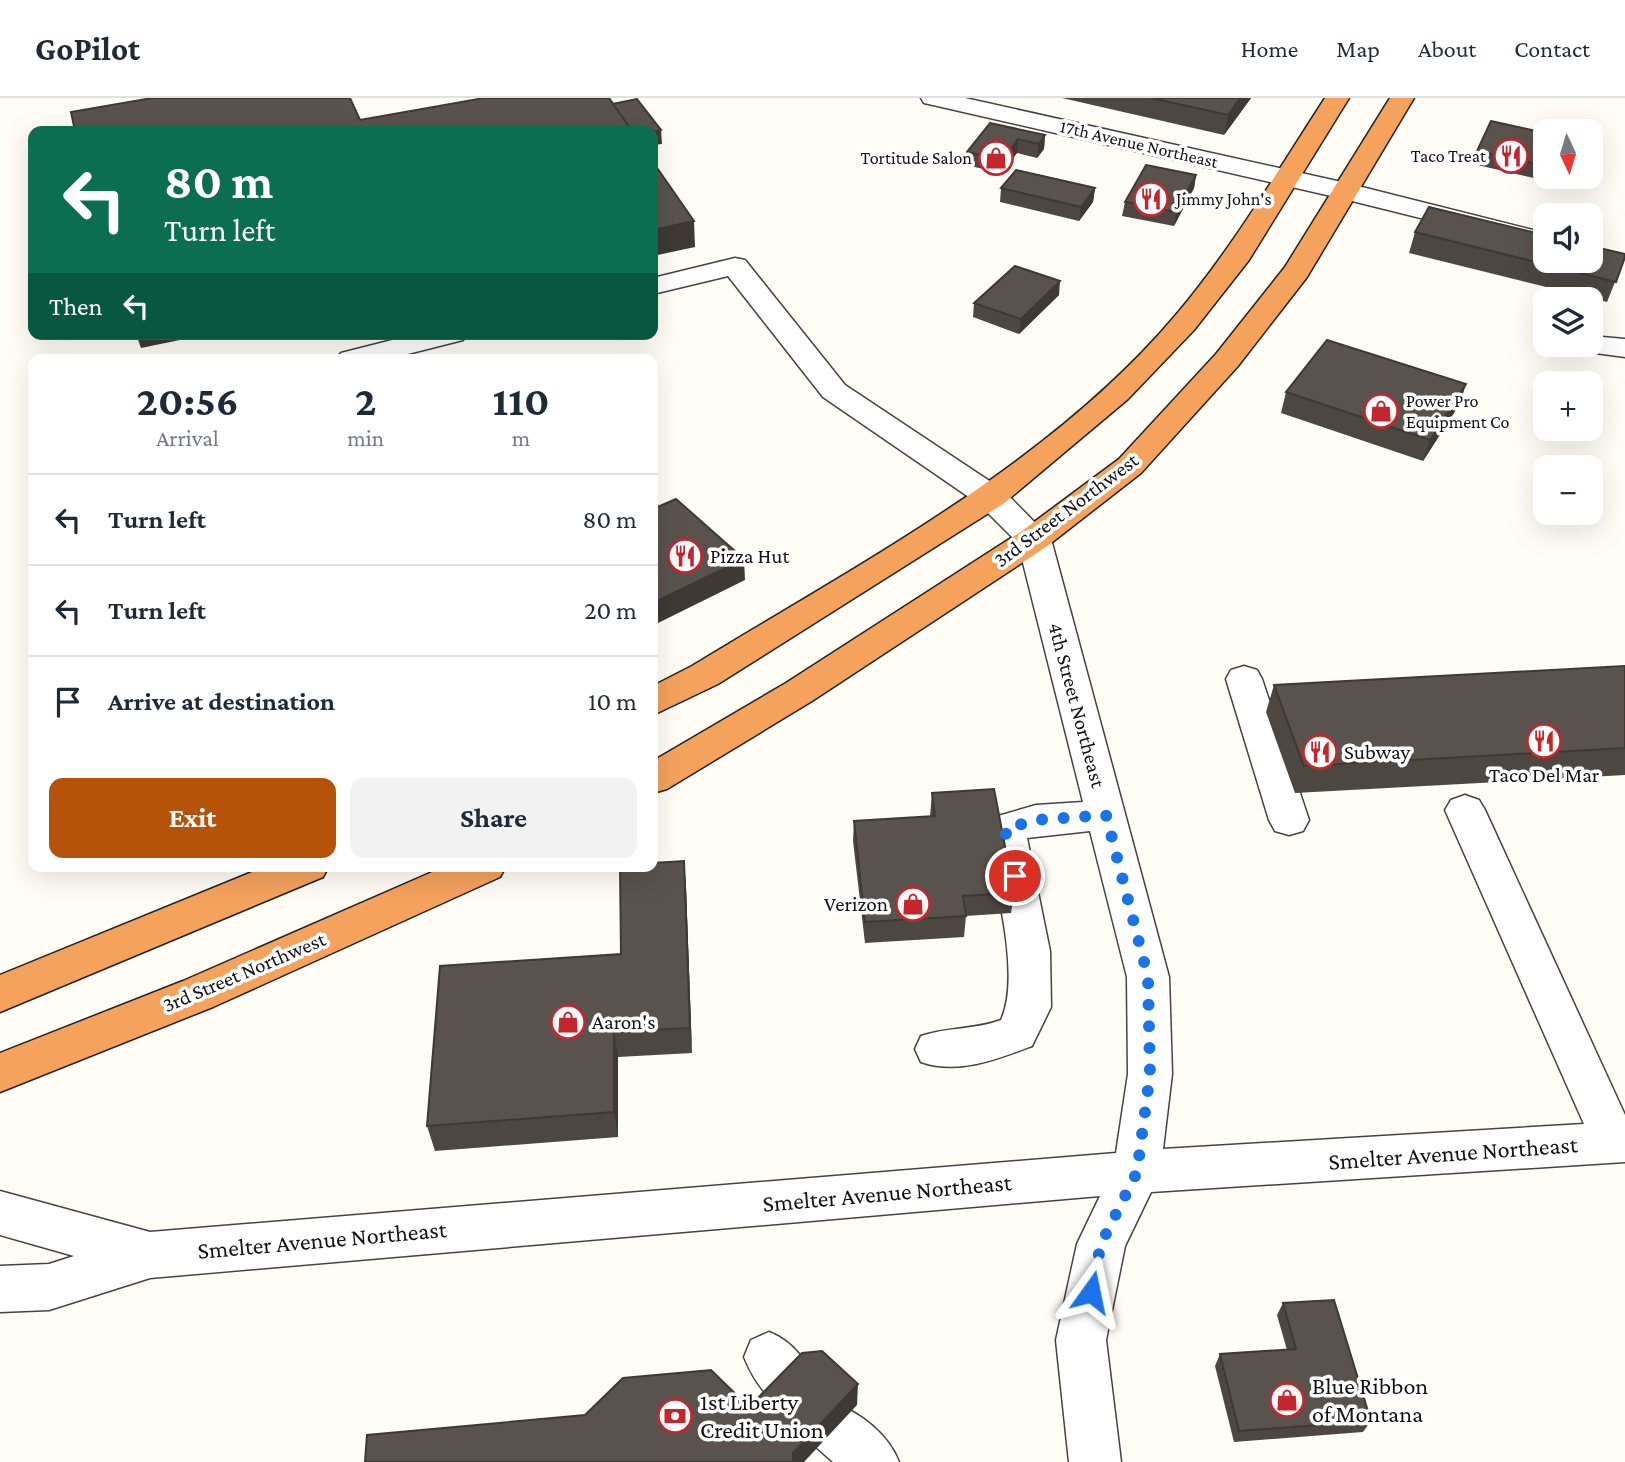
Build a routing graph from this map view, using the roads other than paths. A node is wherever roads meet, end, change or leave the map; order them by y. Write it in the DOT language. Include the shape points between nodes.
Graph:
graph roads {
  1 [pos="933,98"];
  2 [pos="1337,98"];
  3 [pos="1402,98"];
  4 [pos="1285,177"];
  5 [pos="1346,191"];
  6 [pos="1533,239"];
  7 [pos="658,285"];
  8 [pos="429,340"];
  9 [pos="1603,346"];
  10 [pos="1625,348"];
  11 [pos="371,354"];
  12 [pos="992,497"];
  13 [pos="1034,539"];
  14 [pos="1244,679"];
  15 [pos="658,699"];
  16 [pos="658,776"];
  17 [pos="1465,810"];
  18 [pos="1106,815"];
  19 [pos="1290,820"];
  20 [pos="295,872"];
  21 [pos="472,872"];
  22 [pos="0,994"];
  23 [pos="937,1049"];
  24 [pos="0,1073"];
  25 [pos="1620,1142"];
  26 [pos="1137,1172"];
  27 [pos="0,1213"];
  28 [pos="150,1255"];
  29 [pos="0,1289"];
  30 [pos="834,1429"];
  31 [pos="873,1462"];
  32 [pos="1095,1462"];
  1 -- 4 [label="street, 17th Avenue Northeast"];
  2 -- 4 [label="highway"];
  3 -- 5 [label="highway, 3rd Street Northwest"];
  4 -- 5 [label="street, 17th Avenue Northeast"];
  4 -- 12 [label="highway" via="1239,254 1184,324 1117,393"];
  5 -- 6 [label="street, 17th Avenue Northeast"];
  5 -- 13 [label="highway, 3rd Street Northwest" via="1297,271 1227,360 1130,466"];
  7 -- 12 [label="street" via="735,266 834,391"];
  8 -- 11 [label="street"];
  9 -- 10 [label="street"];
  12 -- 13 [label="street"];
  12 -- 15 [label="highway"];
  13 -- 16 [label="highway, 3rd Street Northwest" via="799,692"];
  13 -- 18 [label="street, 4th Street Northeast"];
  14 -- 19 [label="street"];
  17 -- 25 [label="street"];
  18 -- 23 [label="street" via="1036,820 1005,829 1029,951 1030,1007 1017,1033 988,1044"];
  18 -- 26 [label="street, 4th Street Northeast" via="1148,977 1150,1074"];
  20 -- 22 [label="highway"];
  21 -- 24 [label="highway, 3rd Street Northwest" via="198,994"];
  25 -- 26 [label="street, Smelter Avenue Northeast"];
  26 -- 28 [label="street, Smelter Avenue Northeast"];
  26 -- 32 [label="street, 4th Street Northeast" via="1101,1244 1081,1340"];
  27 -- 28 [label="street, Smelter Avenue Northeast"];
  28 -- 29 [label="street, Smelter Avenue Northeast" via="50,1287"];
  30 -- 31 [label="street"];
}
